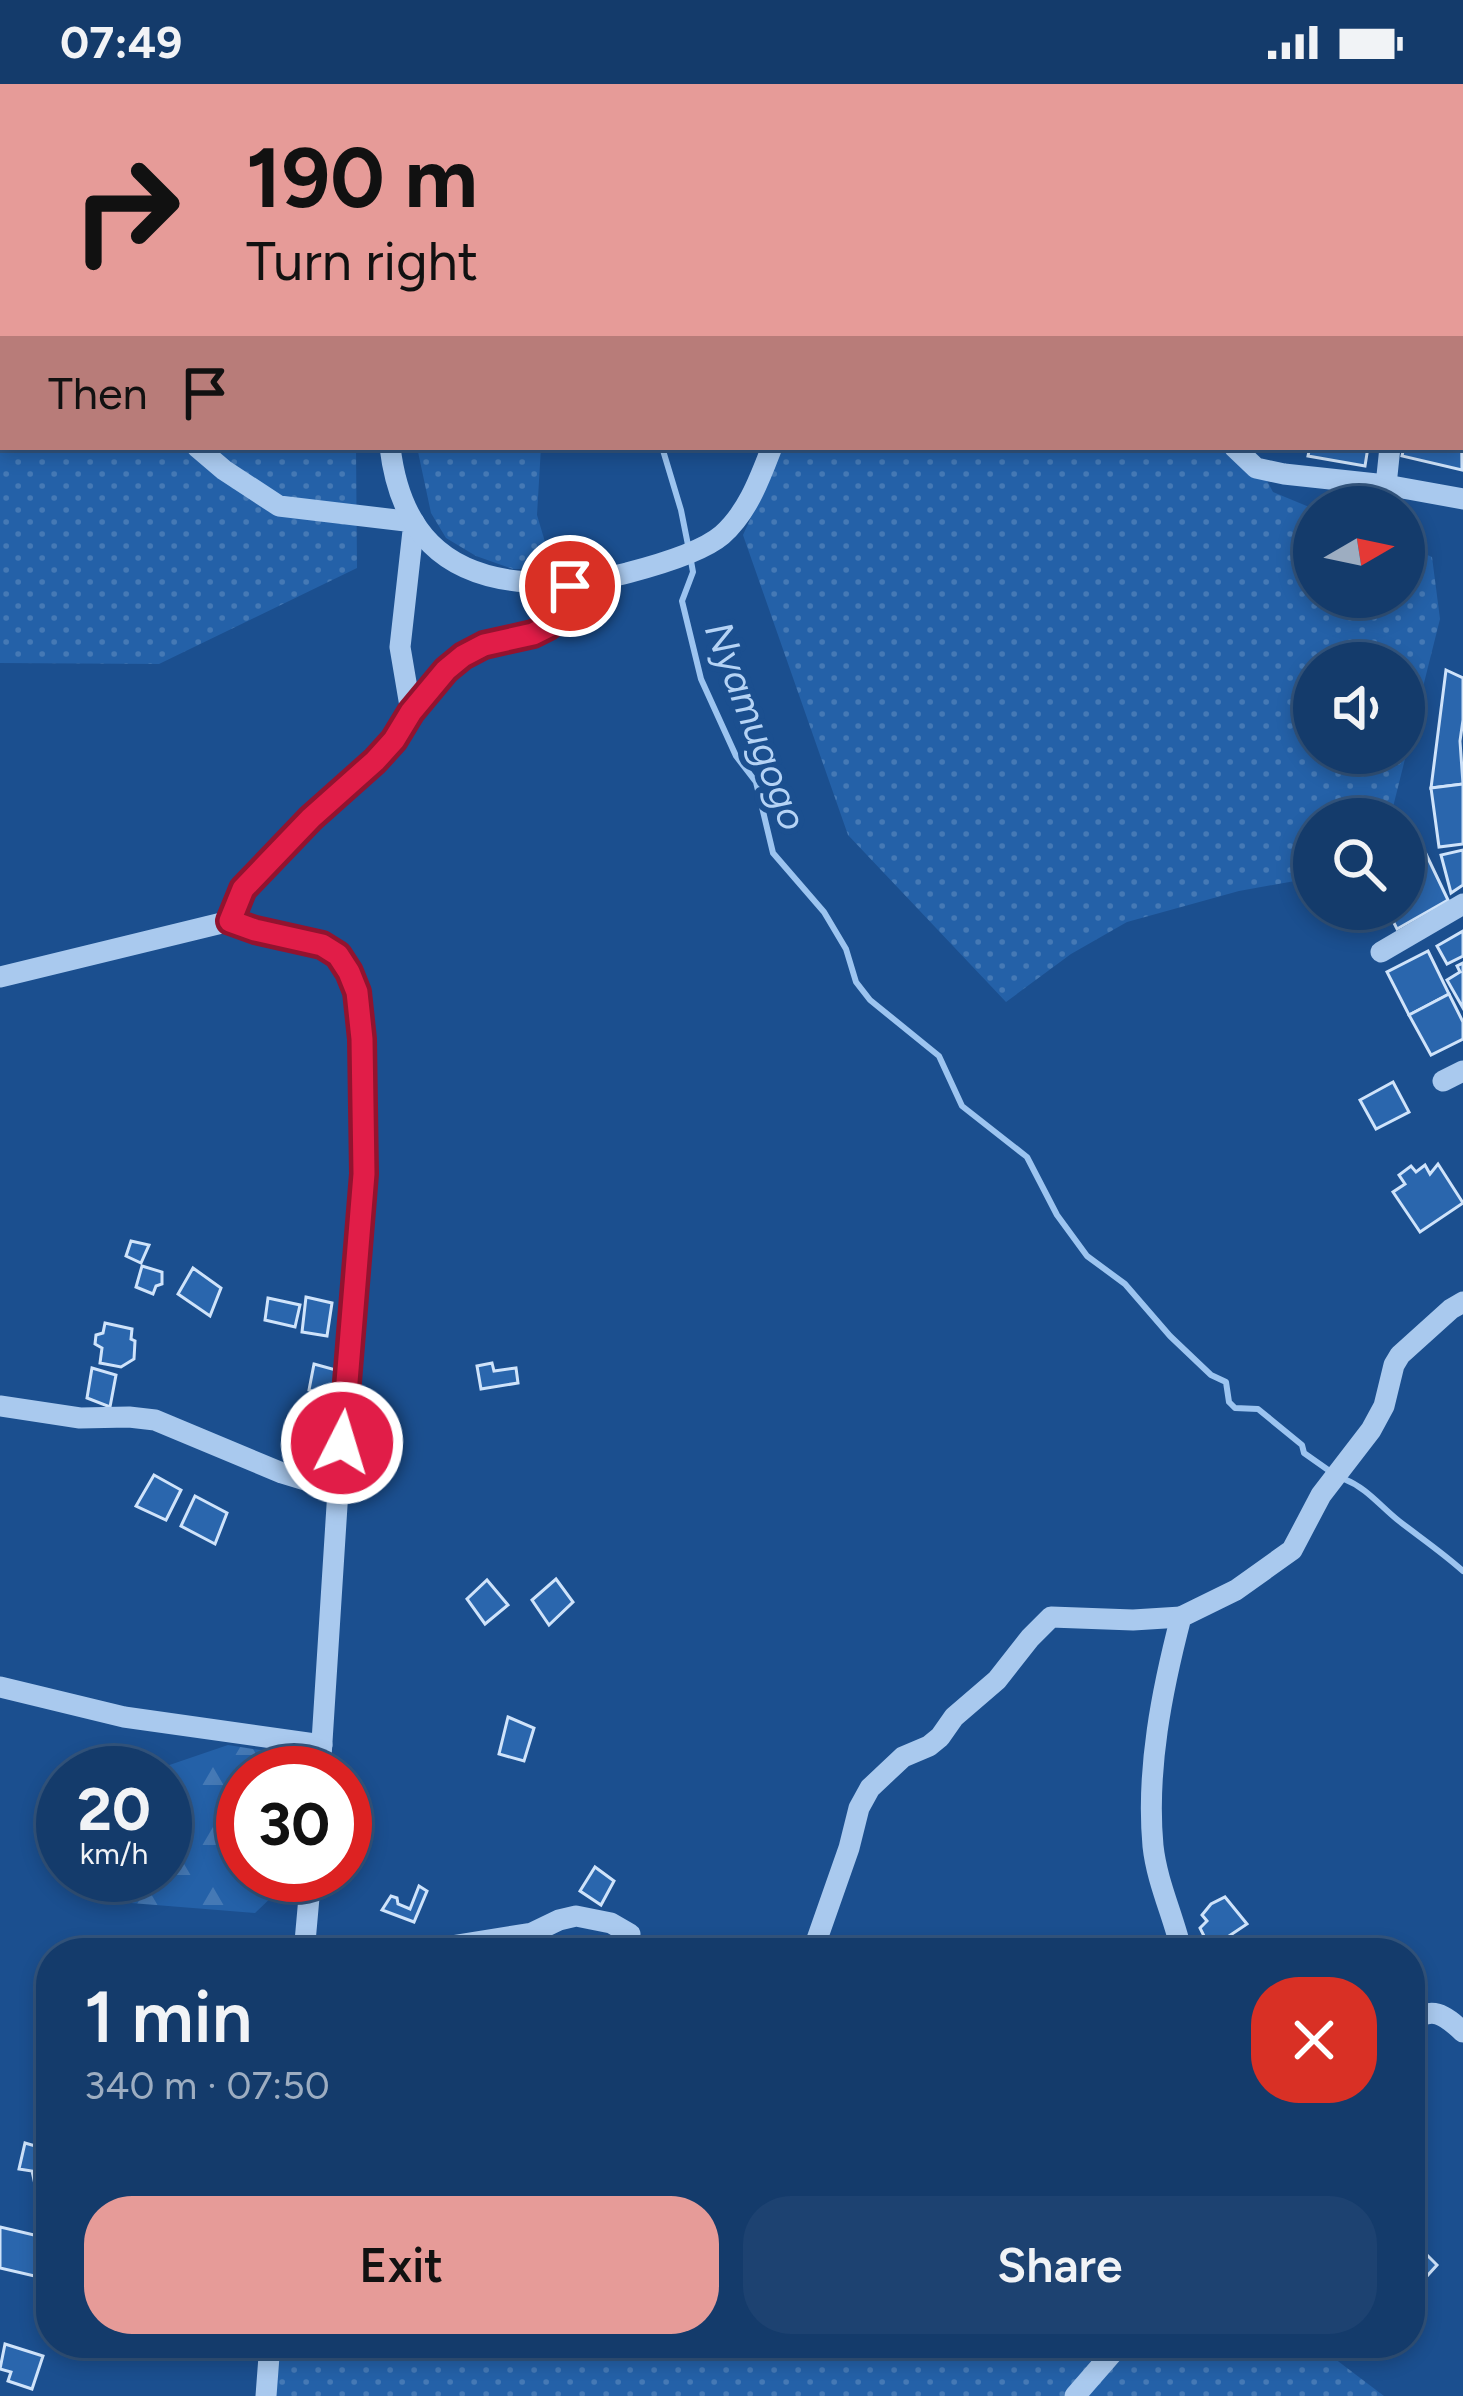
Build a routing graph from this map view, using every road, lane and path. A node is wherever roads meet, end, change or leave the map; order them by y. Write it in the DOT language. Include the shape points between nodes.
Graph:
graph roads {
  1 [pos="200,450"];
  2 [pos="391,450"];
  3 [pos="771,450"];
  4 [pos="1237,450"];
  5 [pos="1390,450"];
  6 [pos="1386,485"];
  7 [pos="1463,499"];
  8 [pos="414,522"];
  9 [pos="570,586"];
  10 [pos="411,712"];
  11 [pos="1463,904"];
  12 [pos="230,921"];
  13 [pos="1381,952"];
  14 [pos="0,977"];
  15 [pos="1463,1302"];
  16 [pos="0,1406"];
  17 [pos="338,1490"];
  18 [pos="1181,1617"];
  19 [pos="0,1687"];
  20 [pos="322,1745"];
  21 [pos="311,1902"];
  22 [pos="630,1934"];
  23 [pos="310,1938"];
  24 [pos="506,1938"];
  25 [pos="817,1938"];
  26 [pos="1178,1938"];
  27 [pos="1425,2015"];
  28 [pos="1463,2032"];
  29 [pos="269,2358"];
  30 [pos="1108,2358"];
  31 [pos="266,2396"];
  32 [pos="1075,2396"];
  1 -- 8 [label="street" via="279,506"];
  2 -- 8 [label="street"];
  3 -- 9 [label="street" via="753,493 719,537 647,568"];
  4 -- 6 [label="street" via="1256,468"];
  5 -- 6 [label="street"];
  6 -- 7 [label="street"];
  8 -- 9 [label="street" via="433,549 462,568"];
  8 -- 10 [label="street" via="400,647"];
  9 -- 10 [label="street" via="549,626 463,656"];
  10 -- 12 [label="street" via="375,761 243,889"];
  11 -- 13 [label="street"];
  12 -- 14 [label="street"];
  12 -- 17 [label="street" via="322,945 338,955 357,992 364,1174"];
  15 -- 18 [label="street" via="1400,1354 1372,1430 1321,1495 1292,1550"];
  16 -- 17 [label="street" via="155,1420"];
  17 -- 20 [label="street"];
  18 -- 25 [label="street" via="1051,1617 940,1737 870,1788"];
  18 -- 26 [label="street" via="1152,1804 1153,1849"];
  19 -- 20 [label="street" via="124,1717"];
  21 -- 23 [label="street"];
  22 -- 24 [label="street" via="576,1916"];
  27 -- 28 [label="street" via="1442,2014"];
  29 -- 31 [label="street"];
  30 -- 32 [label="street"];
}
